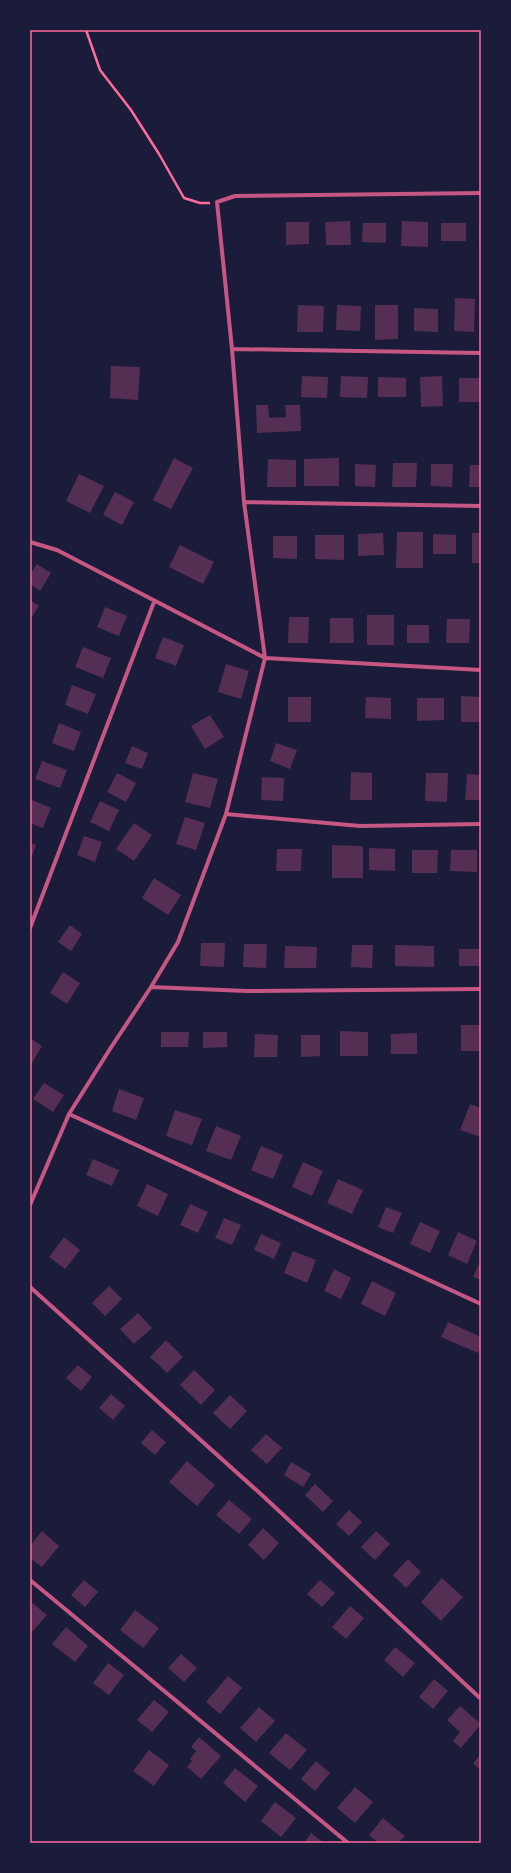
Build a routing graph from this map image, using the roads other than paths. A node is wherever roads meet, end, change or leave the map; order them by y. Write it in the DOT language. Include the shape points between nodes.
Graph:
graph roads {
  1 [pos="481,193"];
  2 [pos="232,350"];
  3 [pos="481,353"];
  4 [pos="244,502"];
  5 [pos="481,506"];
  6 [pos="30,542"];
  7 [pos="154,602"];
  8 [pos="265,658"];
  9 [pos="481,670"];
  10 [pos="226,814"];
  11 [pos="481,824"];
  12 [pos="30,928"];
  13 [pos="151,987"];
  14 [pos="481,989"];
  15 [pos="69,1114"];
  16 [pos="30,1205"];
  17 [pos="30,1287"];
  18 [pos="481,1304"];
  19 [pos="30,1580"];
  20 [pos="481,1699"];
  21 [pos="348,1843"];
  1 -- 2 [label="street" via="236,196 217,202"];
  2 -- 3 [label="street"];
  2 -- 4 [label="street"];
  4 -- 5 [label="street"];
  4 -- 8 [label="street"];
  6 -- 7 [label="street" via="57,550"];
  7 -- 8 [label="street"];
  7 -- 12 [label="street"];
  8 -- 9 [label="street"];
  8 -- 10 [label="street"];
  10 -- 11 [label="street" via="360,826"];
  10 -- 13 [label="street" via="178,942"];
  13 -- 14 [label="street" via="247,991"];
  13 -- 15 [label="street"];
  15 -- 16 [label="street"];
  15 -- 18 [label="street"];
  17 -- 20 [label="street" via="263,1496"];
  19 -- 21 [label="street"];
}
